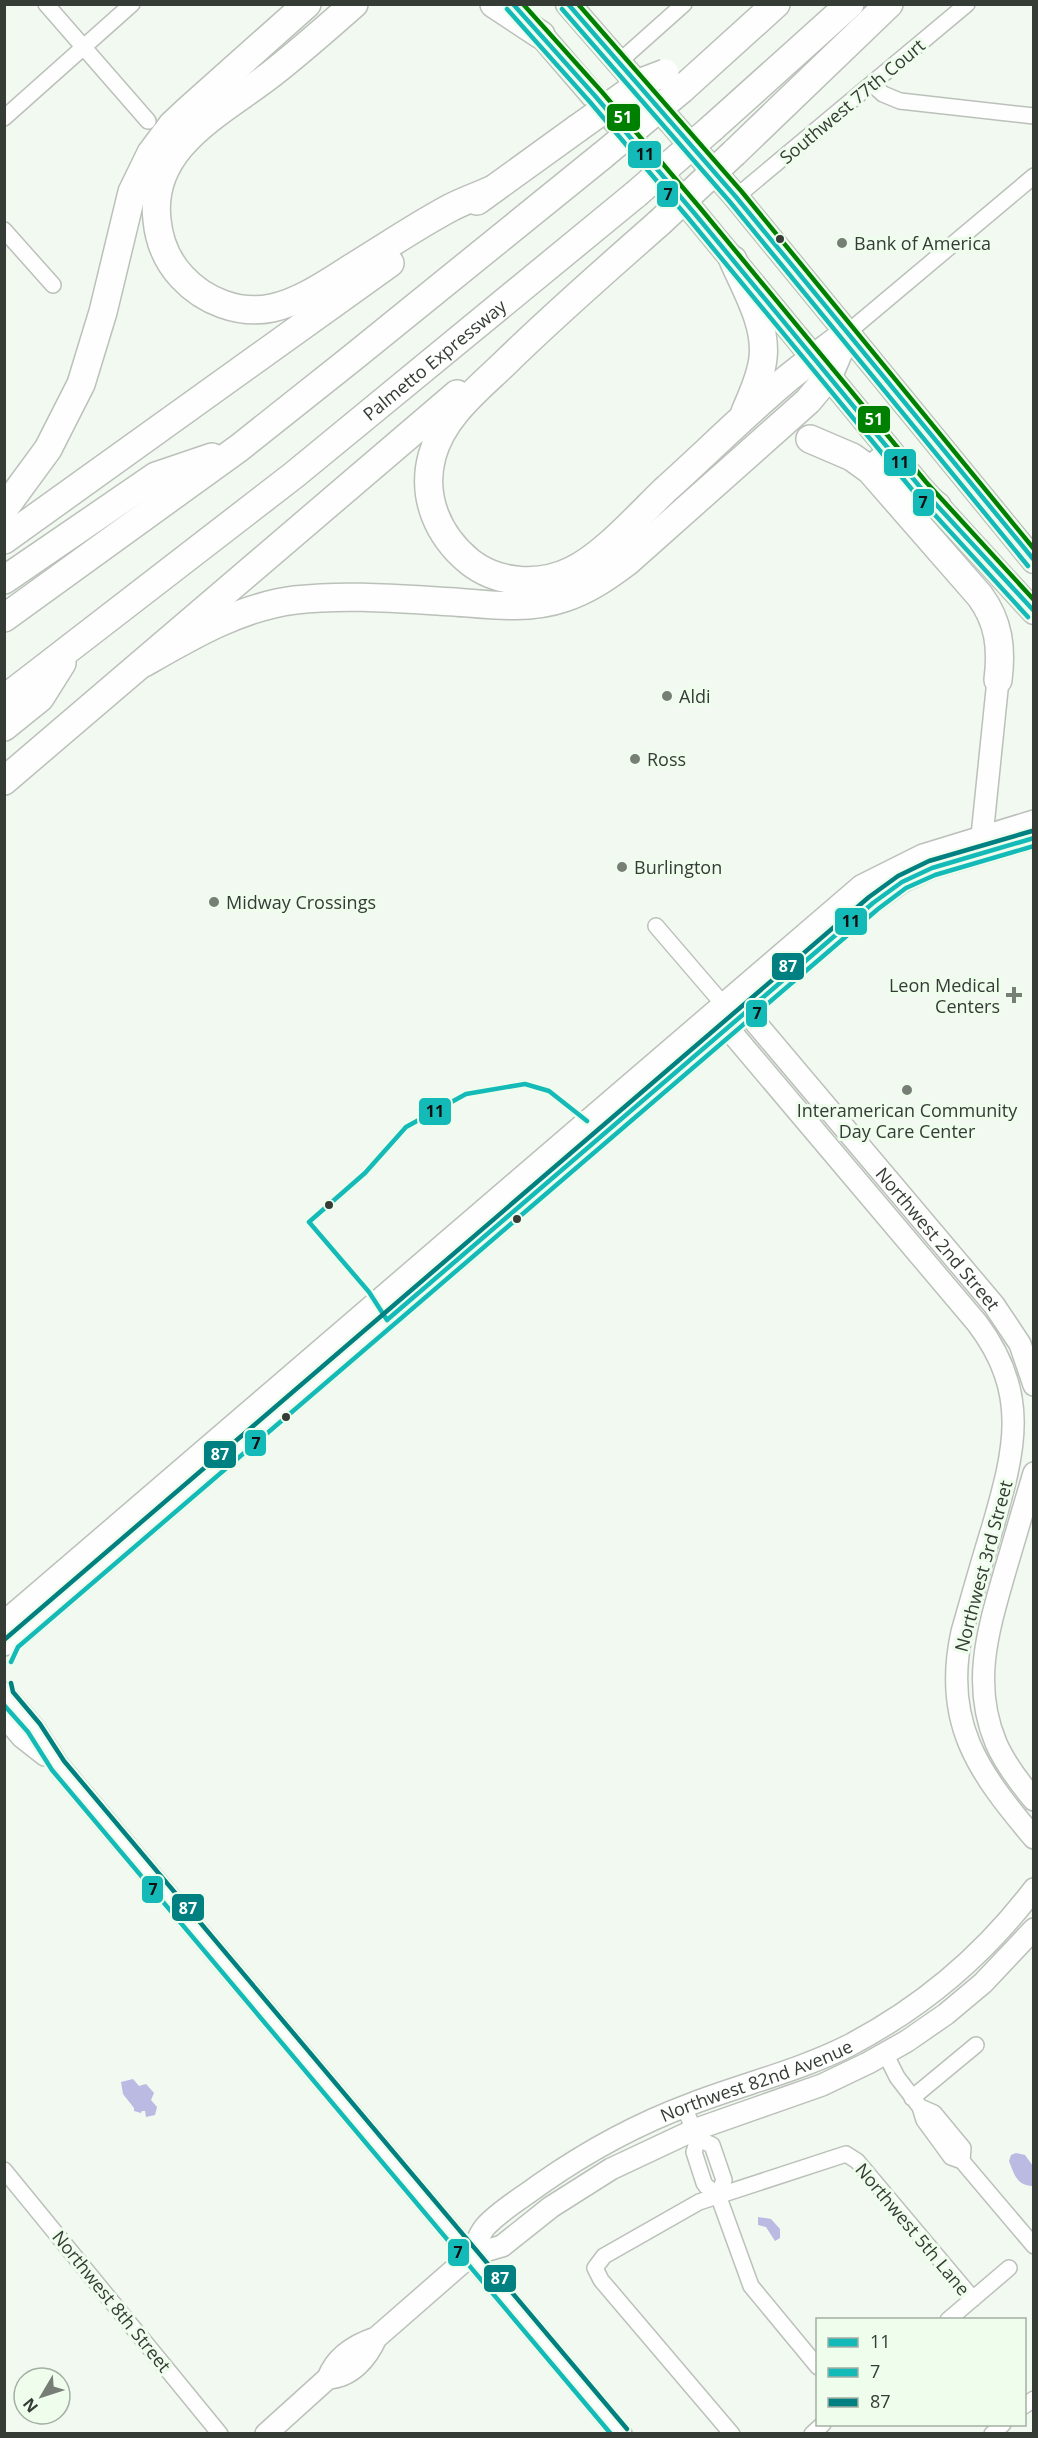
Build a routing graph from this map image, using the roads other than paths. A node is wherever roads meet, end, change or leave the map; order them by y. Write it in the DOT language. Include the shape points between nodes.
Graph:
graph roads {
  1 [pos="46,4"];
  2 [pos="132,4"];
  3 [pos="307,4"];
  4 [pos="354,4"];
  5 [pos="375,4"];
  6 [pos="494,4"];
  7 [pos="513,4"];
  8 [pos="568,4"];
  9 [pos="684,4"];
  10 [pos="776,4"];
  11 [pos="850,4"];
  12 [pos="889,4"];
  13 [pos="967,4"];
  14 [pos="330,25"];
  15 [pos="541,35"];
  16 [pos="84,47"];
  17 [pos="620,61"];
  18 [pos="673,82"];
  19 [pos="872,84"];
  20 [pos="1034,116"];
  21 [pos="4,118"];
  22 [pos="148,121"];
  23 [pos="1034,176"];
  24 [pos="491,190"];
  25 [pos="736,197"];
  26 [pos="4,230"];
  27 [pos="734,260"];
  28 [pos="53,285"];
  29 [pos="543,326"];
  30 [pos="847,333"];
  31 [pos="821,368"];
  32 [pos="742,419"];
  33 [pos="810,439"];
  34 [pos="238,448"];
  35 [pos="739,461"];
  36 [pos="937,506"];
  37 [pos="4,509"];
  38 [pos="4,540"];
  39 [pos="1034,561"];
  40 [pos="4,580"];
  41 [pos="1034,612"];
  42 [pos="4,618"];
  43 [pos="74,645"];
  44 [pos="144,663"];
  45 [pos="999,680"];
  46 [pos="4,699"];
  47 [pos="4,727"];
  48 [pos="4,781"];
  49 [pos="1034,821"];
  50 [pos="982,836"];
  51 [pos="1008,837"];
  52 [pos="1034,838"];
  53 [pos="656,926"];
  54 [pos="723,1004"];
  55 [pos="746,1012"];
  56 [pos="728,1027"];
  57 [pos="382,1311"];
  58 [pos="1033,1378"];
  59 [pos="1008,1381"];
  60 [pos="1034,1473"];
  61 [pos="4,1622"];
  62 [pos="7,1649"];
  63 [pos="8,1701"];
  64 [pos="1033,1800"];
  65 [pos="1034,1838"];
  66 [pos="1034,1889"];
  67 [pos="1034,1929"];
  68 [pos="976,2045"];
  69 [pos="885,2054"];
  70 [pos="916,2102"];
  71 [pos="684,2107"];
  72 [pos="696,2134"];
  73 [pos="4,2170"];
  74 [pos="718,2195"];
  75 [pos="1034,2246"];
  76 [pos="471,2255"];
  77 [pos="1009,2268"];
  78 [pos="973,2299"];
  79 [pos="949,2318"];
  80 [pos="816,2365"];
  81 [pos="220,2433"];
  82 [pos="266,2433"];
  83 [pos="621,2433"];
  84 [pos="732,2433"];
  1 -- 16 [label="street"];
  2 -- 16 [label="street"];
  3 -- 37 [label="highway" via="172,125 150,153 132,192 81,384 48,449"];
  4 -- 14 [label="highway"];
  5 -- 14 [label="highway"];
  6 -- 15 [label="highway"];
  7 -- 15 [label="street"];
  8 -- 17 [label="main road"];
  9 -- 17 [label="street"];
  10 -- 18 [label="highway" via="721,55"];
  11 -- 43 [label="highway, Palmetto Expressway, bridge" via="636,194 311,462"];
  12 -- 29 [label="highway, bridge" via="659,223"];
  13 -- 19 [label="street, Southwest 77th Court"];
  14 -- 24 [label="highway" via="190,135 169,160 156,202 158,230 168,258 184,279 208,298 234,307 257,310 283,305 450,208"];
  15 -- 27 [label="main road"];
  16 -- 21 [label="street"];
  16 -- 22 [label="street"];
  17 -- 25 [label="main road"];
  18 -- 24 [label="highway, bridge" via="644,81"];
  18 -- 34 [label="highway, bridge" via="603,155"];
  19 -- 20 [label="street" via="900,101"];
  19 -- 25 [label="street, Southwest 77th Court"];
  23 -- 30 [label="street"];
  24 -- 38 [label="highway"];
  25 -- 30 [label="main road"];
  26 -- 28 [label="street"];
  27 -- 31 [label="main road"];
  27 -- 32 [label="highway" via="758,318 764,346 761,370"];
  29 -- 32 [label="highway" via="457,410 432,455 429,493 433,512 441,531 475,566 513,580 531,581 572,571 611,541"];
  29 -- 44 [label="highway" via="439,409"];
  30 -- 31 [label="highway"];
  30 -- 39 [label="main road"];
  31 -- 32 [label="highway" via="782,382"];
  31 -- 35 [label="highway" via="808,400"];
  31 -- 36 [label="main road"];
  33 -- 35 [label="highway" via="786,443"];
  33 -- 36 [label="highway" via="829,438 853,445"];
  33 -- 45 [label="highway" via="852,457 870,470 980,596 999,635"];
  34 -- 40 [label="highway" via="156,476"];
  34 -- 42 [label="highway"];
  35 -- 44 [label="highway" via="627,562 599,583 563,598 506,606 355,597 293,600 237,615"];
  36 -- 41 [label="main road"];
  43 -- 46 [label="highway, Palmetto Expressway"];
  43 -- 47 [label="highway" via="40,698"];
  44 -- 48 [label="highway"];
  45 -- 50 [label="street"];
  49 -- 51 [label="street"];
  50 -- 51 [label="street"];
  50 -- 54 [label="street" via="923,855 867,883"];
  51 -- 52 [label="street"];
  51 -- 55 [label="street" via="902,882"];
  53 -- 54 [label="street, Northwest 2nd Street"];
  54 -- 55 [label="street"];
  54 -- 56 [label="street, Northwest 2nd Street"];
  54 -- 57 [label="street"];
  55 -- 56 [label="street"];
  55 -- 58 [label="street, Northwest 2nd Street" via="994,1305 1014,1334"];
  56 -- 57 [label="street"];
  56 -- 59 [label="street, Northwest 2nd Street" via="977,1323 995,1350"];
  57 -- 61 [label="street"];
  57 -- 62 [label="street"];
  59 -- 65 [label="street, Northwest 3rd Street" via="1014,1416 1012,1453 961,1637 957,1688 965,1730 978,1763 994,1790"];
  60 -- 64 [label="street, Northwest 3rd Street" via="988,1629 982,1674 985,1706 996,1743"];
  63 -- 76 [label="street" via="22,1737 58,1765"];
  66 -- 71 [label="street, Northwest 82nd Avenue" via="971,1960 886,2025 803,2066"];
  67 -- 69 [label="street, Northwest 82nd Avenue" via="964,1999"];
  68 -- 70 [label="street"];
  69 -- 70 [label="street"];
  69 -- 72 [label="street, Northwest 82nd Avenue" via="822,2085"];
  70 -- 75 [label="street" via="951,2157 962,2161"];
  71 -- 72 [label="street"];
  71 -- 76 [label="street, Northwest 82nd Avenue" via="608,2142 528,2193 486,2226"];
  72 -- 74 [label="street" via="694,2152 704,2183"];
  72 -- 76 [label="street, Northwest 82nd Avenue" via="650,2148 589,2182 501,2246"];
  73 -- 81 [label="street, Northwest 8th Street"];
  74 -- 78 [label="street, Northwest 5th Lane" via="846,2154 857,2161"];
  74 -- 80 [label="street" via="748,2282"];
  74 -- 84 [label="street" via="604,2256 595,2268 601,2280"];
  76 -- 82 [label="street, Northwest 82nd Avenue" via="376,2338 358,2344 332,2366 328,2378"];
  76 -- 83 [label="street"];
  77 -- 78 [label="street"];
  78 -- 79 [label="street"];
}
